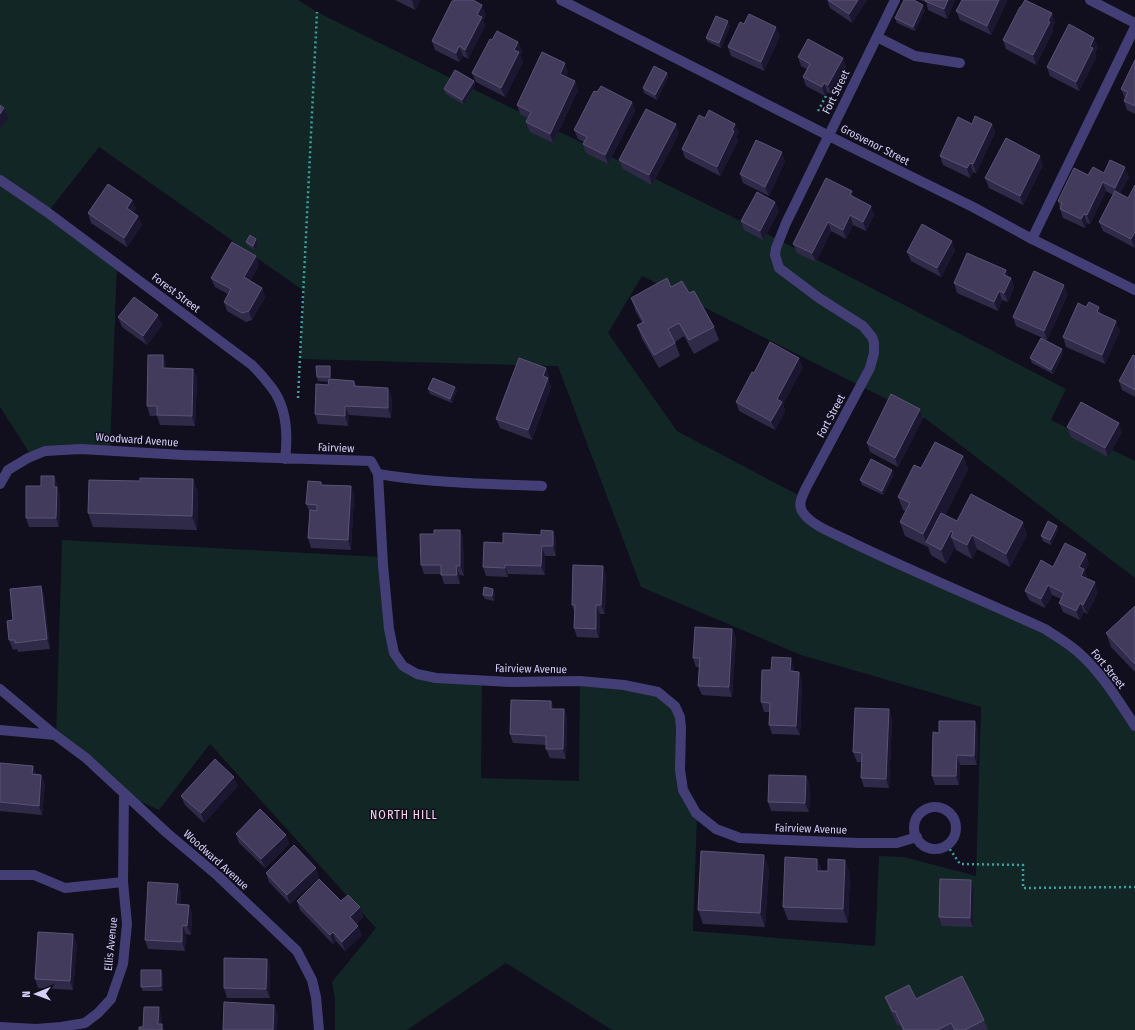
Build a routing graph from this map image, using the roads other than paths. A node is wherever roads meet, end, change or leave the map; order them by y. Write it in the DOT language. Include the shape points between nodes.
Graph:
graph roads {
  1 [pos="561,0"];
  2 [pos="895,0"];
  3 [pos="1090,0"];
  4 [pos="1135,23"];
  5 [pos="1135,27"];
  6 [pos="877,37"];
  7 [pos="960,64"];
  8 [pos="829,135"];
  9 [pos="0,180"];
  10 [pos="1032,239"];
  11 [pos="1135,290"];
  12 [pos="285,459"];
  13 [pos="378,474"];
  14 [pos="0,484"];
  15 [pos="542,486"];
  16 [pos="0,689"];
  17 [pos="1135,726"];
  18 [pos="0,730"];
  19 [pos="55,735"];
  20 [pos="124,794"];
  21 [pos="917,837"];
  22 [pos="0,875"];
  23 [pos="123,882"];
  24 [pos="0,1027"];
  25 [pos="320,1030"];
  1 -- 8 [label="street, Grosvenor Street"];
  2 -- 6 [label="street, Fort Street"];
  3 -- 4 [label="street"];
  5 -- 10 [label="street"];
  6 -- 7 [label="street" via="915,56"];
  6 -- 8 [label="street, Fort Street"];
  8 -- 10 [label="street, Grosvenor Street" via="974,207"];
  8 -- 17 [label="street, Fort Street" via="786,223 776,248 776,262 779,268 819,298 863,326 872,337 874,353 870,368 802,497 800,507 803,514 813,523 878,555 1038,626 1063,641 1092,666"];
  9 -- 12 [label="street, Forest Street" via="47,212 252,365 273,388 282,406 288,438"];
  10 -- 11 [label="street, Grosvenor Street"];
  12 -- 13 [label="street, Fairview" via="371,461"];
  12 -- 14 [label="street, Woodward Avenue" via="81,449 46,451 8,470"];
  13 -- 15 [label="street" via="406,479"];
  13 -- 21 [label="street, Fairview Avenue" via="389,629 394,653 403,666 417,674 436,678 580,682 658,692 675,706 680,717 680,770 683,790 696,813 716,828 740,838 858,843 897,842"];
  16 -- 19 [label="street, Woodward Avenue"];
  18 -- 19 [label="street"];
  19 -- 20 [label="street, Woodward Avenue" via="86,758"];
  20 -- 23 [label="street, Ellis Avenue"];
  20 -- 25 [label="street, Woodward Avenue" via="218,876 297,951 312,980"];
  21 -- 21 [label="street" via="915,824 918,817 929,808 943,809 954,818 954,837 948,845 932,849 926,847"];
  22 -- 23 [label="street" via="34,875 64,888"];
  23 -- 24 [label="street, Ellis Avenue" via="127,924 123,964 111,999 85,1023 61,1028"];
}
